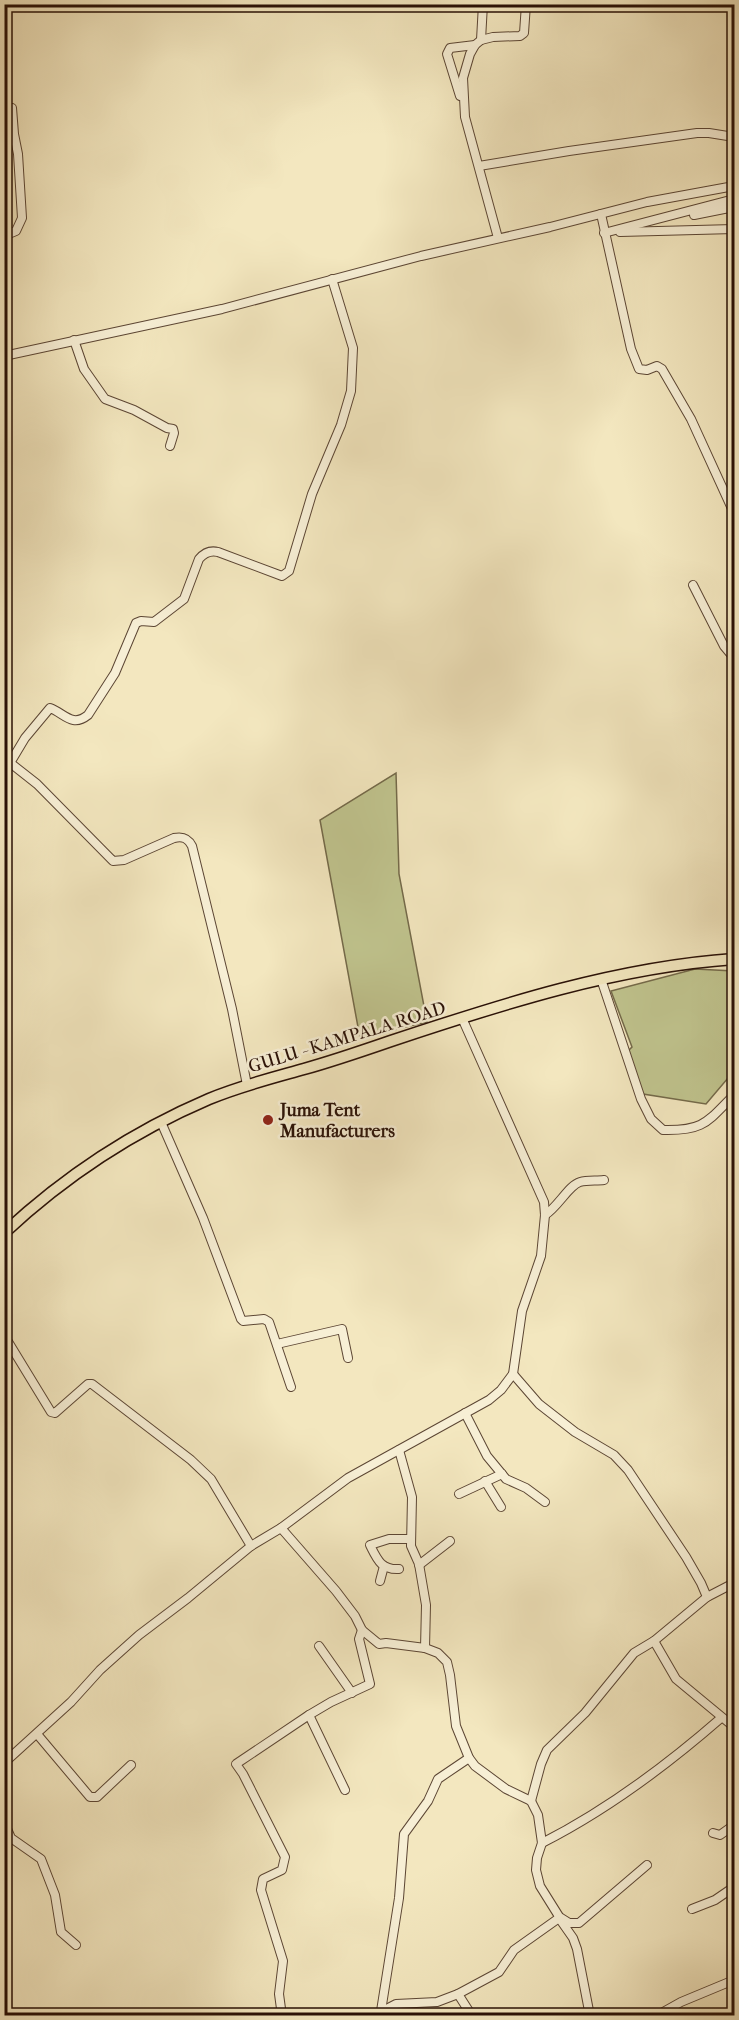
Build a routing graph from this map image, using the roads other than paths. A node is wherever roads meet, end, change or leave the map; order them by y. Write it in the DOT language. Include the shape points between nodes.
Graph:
graph roads {
  1 [pos="483,4"];
  2 [pos="526,4"];
  3 [pos="478,43"];
  4 [pos="12,108"];
  5 [pos="464,108"];
  6 [pos="735,137"];
  7 [pos="480,166"];
  8 [pos="735,186"];
  9 [pos="735,199"];
  10 [pos="735,207"];
  11 [pos="601,214"];
  12 [pos="735,229"];
  13 [pos="604,233"];
  14 [pos="4,236"];
  15 [pos="498,238"];
  16 [pos="332,279"];
  17 [pos="74,340"];
  18 [pos="4,356"];
  19 [pos="170,446"];
  20 [pos="731,496"];
  21 [pos="735,513"];
  22 [pos="693,585"];
  23 [pos="735,658"];
  24 [pos="7,760"];
  25 [pos="735,959"];
  26 [pos="601,979"];
  27 [pos="462,1018"];
  28 [pos="248,1085"];
  29 [pos="735,1095"];
  30 [pos="161,1122"];
  31 [pos="604,1180"];
  32 [pos="545,1215"];
  33 [pos="4,1233"];
  34 [pos="4,1335"];
  35 [pos="277,1344"];
  36 [pos="348,1358"];
  37 [pos="513,1374"];
  38 [pos="291,1387"];
  39 [pos="465,1413"];
  40 [pos="399,1450"];
  41 [pos="502,1474"];
  42 [pos="485,1481"];
  43 [pos="459,1494"];
  44 [pos="545,1502"];
  45 [pos="501,1507"];
  46 [pos="281,1528"];
  47 [pos="411,1539"];
  48 [pos="450,1541"];
  49 [pos="250,1546"];
  50 [pos="419,1565"];
  51 [pos="384,1566"];
  52 [pos="399,1569"];
  53 [pos="380,1581"];
  54 [pos="735,1583"];
  55 [pos="707,1597"];
  56 [pos="362,1630"];
  57 [pos="654,1641"];
  58 [pos="320,1646"];
  59 [pos="425,1648"];
  60 [pos="352,1693"];
  61 [pos="309,1715"];
  62 [pos="721,1718"];
  63 [pos="735,1727"];
  64 [pos="36,1734"];
  65 [pos="469,1758"];
  66 [pos="4,1763"];
  67 [pos="131,1765"];
  68 [pos="345,1790"];
  69 [pos="531,1801"];
  70 [pos="4,1822"];
  71 [pos="735,1825"];
  72 [pos="713,1833"];
  73 [pos="542,1843"];
  74 [pos="647,1865"];
  75 [pos="735,1887"];
  76 [pos="692,1909"];
  77 [pos="559,1918"];
  78 [pos="76,1945"];
  79 [pos="735,1980"];
  80 [pos="458,1994"];
  81 [pos="377,2013"];
  82 [pos="282,2016"];
  83 [pos="472,2016"];
  84 [pos="590,2016"];
  85 [pos="656,2016"];
  1 -- 3 [label="street"];
  2 -- 3 [label="street" via="524,33"];
  3 -- 5 [label="street" via="463,78"];
  3 -- 5 [label="street" via="450,48 447,54"];
  4 -- 14 [label="street" via="22,218 16,231"];
  5 -- 7 [label="street"];
  6 -- 7 [label="street" via="697,133"];
  7 -- 15 [label="street"];
  8 -- 11 [label="street"];
  9 -- 13 [label="street"];
  10 -- 13 [label="street"];
  11 -- 13 [label="street"];
  11 -- 15 [label="street"];
  12 -- 13 [label="street"];
  13 -- 20 [label="street" via="639,369 662,369"];
  15 -- 16 [label="street"];
  16 -- 17 [label="street" via="165,322"];
  16 -- 24 [label="street" via="353,348 351,391 286,575 218,552 203,554 184,598 154,622 136,623 115,673 88,716 69,720 50,708"];
  17 -- 18 [label="street"];
  17 -- 19 [label="street" via="84,369 105,399 173,429"];
  20 -- 21 [label="street"];
  22 -- 23 [label="street" via="724,646"];
  24 -- 28 [label="street" via="37,784 113,861 174,838 189,841"];
  25 -- 26 [label="main road, GULU - KAMPALA ROAD" via="700,961"];
  26 -- 27 [label="main road, GULU - KAMPALA ROAD"];
  26 -- 29 [label="street" via="640,1099 651,1119 663,1130 685,1131 706,1123"];
  27 -- 28 [label="main road, GULU - KAMPALA ROAD"];
  27 -- 32 [label="street" via="544,1202"];
  28 -- 30 [label="main road, GULU - KAMPALA ROAD"];
  30 -- 33 [label="main road, GULU - KAMPALA ROAD" via="87,1167"];
  30 -- 35 [label="street" via="241,1319 268,1321"];
  31 -- 32 [label="street" via="580,1182 571,1187"];
  32 -- 37 [label="street" via="542,1256 522,1311"];
  34 -- 49 [label="street" via="51,1412 55,1413 91,1384 211,1479"];
  35 -- 36 [label="street" via="342,1329"];
  35 -- 38 [label="street"];
  37 -- 39 [label="street" via="489,1400"];
  37 -- 55 [label="street" via="539,1404 614,1455 628,1470 686,1557"];
  39 -- 40 [label="street"];
  39 -- 41 [label="street" via="487,1456"];
  40 -- 46 [label="street" via="348,1478"];
  40 -- 47 [label="street" via="412,1497"];
  41 -- 42 [label="street"];
  41 -- 44 [label="street"];
  42 -- 43 [label="street"];
  42 -- 45 [label="street"];
  46 -- 49 [label="street"];
  46 -- 56 [label="street" via="336,1591"];
  47 -- 50 [label="street"];
  47 -- 51 [label="street" via="389,1539 370,1545"];
  48 -- 50 [label="street"];
  49 -- 64 [label="street" via="139,1635"];
  50 -- 59 [label="street" via="426,1605"];
  51 -- 52 [label="street"];
  51 -- 53 [label="street"];
  54 -- 55 [label="street"];
  55 -- 57 [label="street"];
  56 -- 59 [label="street" via="379,1644"];
  56 -- 60 [label="street" via="358,1639 370,1684"];
  57 -- 62 [label="street" via="676,1680"];
  57 -- 69 [label="street" via="634,1653 585,1713 546,1750"];
  58 -- 60 [label="street"];
  59 -- 65 [label="street" via="447,1662 456,1726"];
  60 -- 61 [label="street"];
  61 -- 68 [label="street"];
  61 -- 82 [label="street" via="236,1764 285,1857 282,1870 263,1879 261,1890 283,1961 279,1994"];
  62 -- 63 [label="street"];
  62 -- 73 [label="street" via="647,1778 569,1830"];
  64 -- 66 [label="street"];
  64 -- 67 [label="street" via="90,1797 97,1797"];
  65 -- 69 [label="street" via="506,1789"];
  65 -- 81 [label="street" via="438,1779 428,1802 404,1834 399,1898"];
  69 -- 73 [label="street" via="538,1815"];
  70 -- 78 [label="street" via="11,1838 41,1859 53,1888 61,1932"];
  71 -- 72 [label="street" via="720,1835"];
  73 -- 77 [label="street" via="536,1870 540,1886"];
  74 -- 77 [label="street" via="579,1923"];
  75 -- 76 [label="street"];
  77 -- 80 [label="street" via="514,1950 500,1972"];
  77 -- 84 [label="street" via="577,1949"];
  79 -- 85 [label="street"];
  80 -- 81 [label="street" via="437,2002 396,2004"];
  80 -- 83 [label="street"];
}
